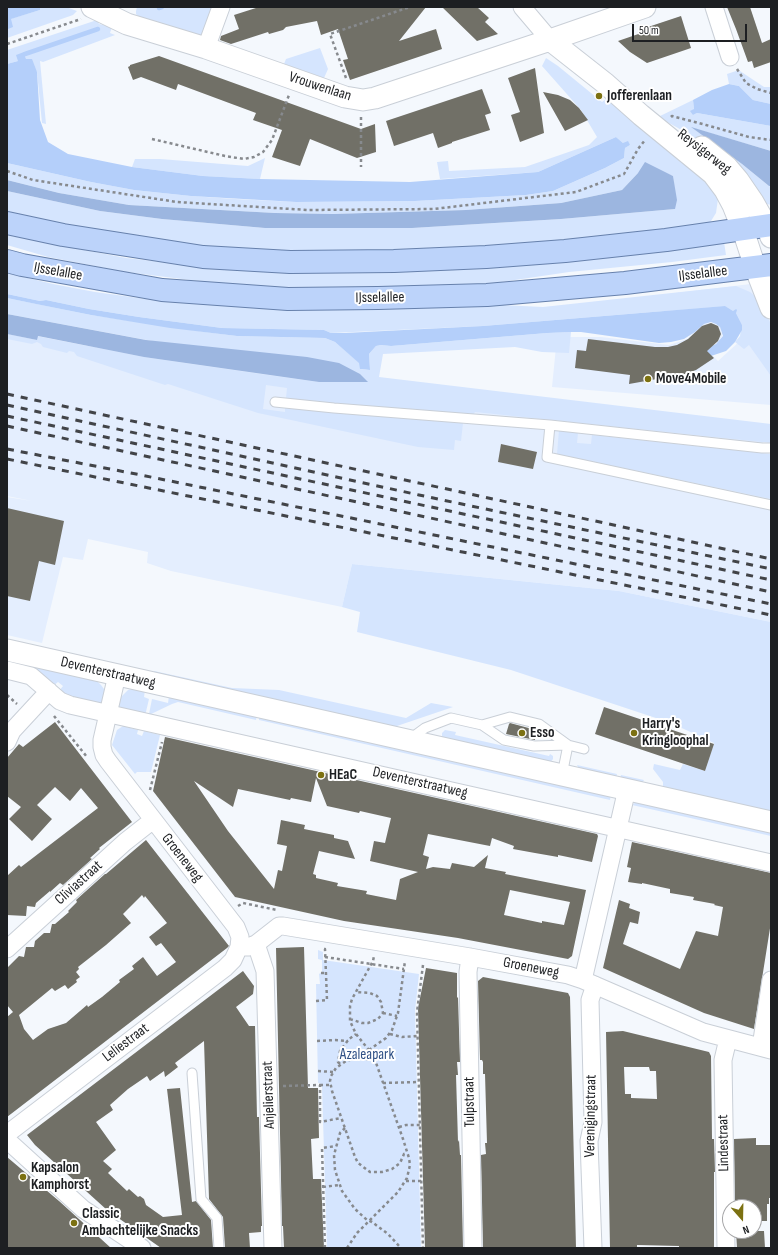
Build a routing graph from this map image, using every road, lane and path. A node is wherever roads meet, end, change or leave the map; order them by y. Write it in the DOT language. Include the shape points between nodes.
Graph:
graph roads {
  1 [pos="221,7"];
  2 [pos="410,7"];
  3 [pos="522,7"];
  4 [pos="645,7"];
  5 [pos="714,7"];
  6 [pos="105,9"];
  7 [pos="550,40"];
  8 [pos="7,44"];
  9 [pos="206,48"];
  10 [pos="730,56"];
  11 [pos="295,80"];
  12 [pos="771,93"];
  13 [pos="357,100"];
  14 [pos="653,122"];
  15 [pos="152,139"];
  16 [pos="771,140"];
  17 [pos="361,167"];
  18 [pos="7,171"];
  19 [pos="7,223"];
  20 [pos="769,229"];
  21 [pos="743,230"];
  22 [pos="7,260"];
  23 [pos="763,266"];
  24 [pos="771,308"];
  25 [pos="275,402"];
  26 [pos="550,425"];
  27 [pos="771,448"];
  28 [pos="771,505"];
  29 [pos="7,650"];
  30 [pos="7,670"];
  31 [pos="117,675"];
  32 [pos="45,696"];
  33 [pos="108,714"];
  34 [pos="482,725"];
  35 [pos="165,726"];
  36 [pos="408,740"];
  37 [pos="7,742"];
  38 [pos="568,745"];
  39 [pos="584,749"];
  40 [pos="104,755"];
  41 [pos="562,775"];
  42 [pos="627,789"];
  43 [pos="138,801"];
  44 [pos="153,820"];
  45 [pos="771,822"];
  46 [pos="618,828"];
  47 [pos="771,863"];
  48 [pos="226,915"];
  49 [pos="279,926"];
  50 [pos="256,944"];
  51 [pos="239,947"];
  52 [pos="318,948"];
  53 [pos="7,949"];
  54 [pos="325,957"];
  55 [pos="470,957"];
  56 [pos="405,962"];
  57 [pos="411,962"];
  58 [pos="417,963"];
  59 [pos="369,967"];
  60 [pos="321,973"];
  61 [pos="326,973"];
  62 [pos="771,980"];
  63 [pos="589,982"];
  64 [pos="356,992"];
  65 [pos="316,1001"];
  66 [pos="382,1012"];
  67 [pos="397,1016"];
  68 [pos="350,1019"];
  69 [pos="356,1034"];
  70 [pos="390,1034"];
  71 [pos="418,1036"];
  72 [pos="728,1039"];
  73 [pos="317,1041"];
  74 [pos="348,1041"];
  75 [pos="766,1048"];
  76 [pos="369,1050"];
  77 [pos="375,1060"];
  78 [pos="340,1064"];
  79 [pos="318,1071"];
  80 [pos="333,1072"];
  81 [pos="192,1073"];
  82 [pos="419,1082"];
  83 [pos="383,1083"];
  84 [pos="320,1085"];
  85 [pos="331,1085"];
  86 [pos="268,1086"];
  87 [pos="341,1118"];
  88 [pos="420,1125"];
  89 [pos="398,1127"];
  90 [pos="345,1128"];
  91 [pos="7,1134"];
  92 [pos="7,1140"];
  93 [pos="336,1146"];
  94 [pos="407,1153"];
  95 [pos="406,1181"];
  96 [pos="421,1181"];
  97 [pos="340,1185"];
  98 [pos="323,1187"];
  99 [pos="369,1221"];
  100 [pos="142,1248"];
  101 [pos="219,1248"];
  102 [pos="273,1248"];
  103 [pos="325,1248"];
  104 [pos="347,1248"];
  105 [pos="401,1248"];
  106 [pos="423,1248"];
  107 [pos="473,1248"];
  108 [pos="593,1248"];
  109 [pos="726,1248"];
  1 -- 9 [label="street"];
  2 -- 13 [label="path" via="330,34"];
  3 -- 7 [label="street, Reysigerweg"];
  4 -- 7 [label="street"];
  5 -- 10 [label="street"];
  6 -- 8 [label="path"];
  6 -- 9 [label="street, Vrouwenlaan" via="127,24"];
  7 -- 13 [label="street, Vrouwenlaan" via="375,98"];
  7 -- 14 [label="street, Reysigerweg"];
  9 -- 11 [label="street, Vrouwenlaan"];
  10 -- 12 [label="path" via="746,83"];
  11 -- 13 [label="street, Vrouwenlaan"];
  11 -- 15 [label="path" via="272,140 263,152 254,157 244,159 224,156"];
  13 -- 17 [label="path"];
  14 -- 16 [label="path" via="672,116 749,138"];
  14 -- 18 [label="path" via="624,174 576,192 434,209 308,210 177,202 33,180"];
  14 -- 20 [label="street, Reysigerweg" via="670,126 690,138 727,167"];
  14 -- 21 [label="street, Reysigerweg" via="713,174 725,190"];
  19 -- 21 [label="main road" via="203,257 290,262 394,261 518,254 603,247"];
  20 -- 21 [label="main road"];
  21 -- 23 [label="street"];
  22 -- 23 [label="main road, IJsselallee" via="22,265 162,290 288,299 487,295 632,282"];
  23 -- 24 [label="street"];
  25 -- 26 [label="lane"];
  26 -- 27 [label="lane"];
  26 -- 28 [label="lane" via="547,457"];
  29 -- 31 [label="street, Deventerstraatweg"];
  30 -- 32 [label="street, Deventerstraatweg" via="31,676"];
  31 -- 33 [label="street"];
  31 -- 36 [label="street, Deventerstraatweg"];
  32 -- 33 [label="street, Deventerstraatweg"];
  32 -- 37 [label="street" via="12,731"];
  32 -- 40 [label="path" via="88,758"];
  33 -- 35 [label="street, Deventerstraatweg"];
  33 -- 40 [label="street" via="102,740"];
  34 -- 36 [label="lane" via="451,718 425,728"];
  34 -- 38 [label="lane" via="504,740 534,746"];
  34 -- 38 [label="lane" via="510,717 539,724"];
  35 -- 43 [label="path" via="150,792"];
  35 -- 46 [label="street, Deventerstraatweg"];
  36 -- 41 [label="street, Deventerstraatweg"];
  38 -- 39 [label="lane"];
  38 -- 41 [label="lane"];
  40 -- 43 [label="street, Groeneweg"];
  41 -- 42 [label="street, Deventerstraatweg"];
  42 -- 45 [label="street, Deventerstraatweg"];
  42 -- 46 [label="street, Verenigingstraat"];
  43 -- 44 [label="street, Groeneweg"];
  44 -- 48 [label="street, Groeneweg"];
  44 -- 53 [label="street, Cliviastraat" via="125,842"];
  46 -- 47 [label="street, Deventerstraatweg"];
  46 -- 63 [label="street, Verenigingstraat"];
  48 -- 49 [label="path" via="243,902 281,911"];
  48 -- 51 [label="street, Groeneweg" via="236,927 240,937"];
  49 -- 50 [label="street"];
  49 -- 55 [label="street, Groeneweg"];
  50 -- 51 [label="street"];
  50 -- 86 [label="street, Anjelierstraat" via="265,971"];
  51 -- 91 [label="street, Leliestraat" via="234,960 225,968"];
  52 -- 54 [label="path" via="325,949"];
  54 -- 61 [label="path"];
  54 -- 67 [label="path" via="403,970"];
  55 -- 63 [label="street, Groeneweg" via="568,975"];
  55 -- 107 [label="street, Tulpstraat" via="468,972"];
  56 -- 57 [label="path"];
  58 -- 71 [label="path" via="423,964 417,1012"];
  59 -- 64 [label="path"];
  60 -- 61 [label="path"];
  61 -- 65 [label="path" via="327,1000"];
  62 -- 75 [label="street"];
  63 -- 72 [label="street, Groeneweg" via="703,1032"];
  63 -- 108 [label="street, Verenigingstraat" via="593,1122 589,1141"];
  64 -- 66 [label="path" via="376,996 381,1002"];
  64 -- 68 [label="path" via="350,1006"];
  66 -- 67 [label="path"];
  66 -- 68 [label="path" via="378,1019 368,1023"];
  67 -- 70 [label="path"];
  68 -- 69 [label="path"];
  69 -- 74 [label="path"];
  69 -- 76 [label="path"];
  70 -- 71 [label="path" via="402,1037"];
  70 -- 76 [label="path"];
  71 -- 82 [label="path"];
  72 -- 75 [label="street, Groeneweg"];
  72 -- 109 [label="street, Lindestraat" via="723,1060"];
  73 -- 74 [label="path"];
  74 -- 78 [label="path" via="340,1051"];
  76 -- 77 [label="path"];
  77 -- 78 [label="path" via="357,1058"];
  77 -- 83 [label="path"];
  78 -- 80 [label="path"];
  79 -- 80 [label="path"];
  80 -- 85 [label="path"];
  81 -- 101 [label="lane" via="201,1199 217,1218"];
  82 -- 83 [label="path"];
  82 -- 88 [label="path"];
  83 -- 89 [label="path"];
  84 -- 85 [label="path"];
  84 -- 86 [label="path"];
  84 -- 87 [label="path" via="320,1122"];
  85 -- 87 [label="path"];
  86 -- 102 [label="street, Anjelierstraat"];
  87 -- 90 [label="path"];
  88 -- 89 [label="path"];
  88 -- 96 [label="path"];
  89 -- 94 [label="path"];
  90 -- 93 [label="path" via="340,1133"];
  90 -- 94 [label="path" via="355,1158 370,1172 392,1169"];
  92 -- 100 [label="street" via="83,1209"];
  93 -- 97 [label="path" via="334,1162"];
  93 -- 98 [label="path" via="322,1148"];
  94 -- 95 [label="path" via="410,1165"];
  95 -- 96 [label="path"];
  95 -- 99 [label="path" via="392,1200"];
  96 -- 106 [label="path"];
  97 -- 98 [label="path"];
  97 -- 99 [label="path" via="350,1204"];
  98 -- 103 [label="path"];
  99 -- 104 [label="path"];
  99 -- 105 [label="path" via="388,1234"];
}
